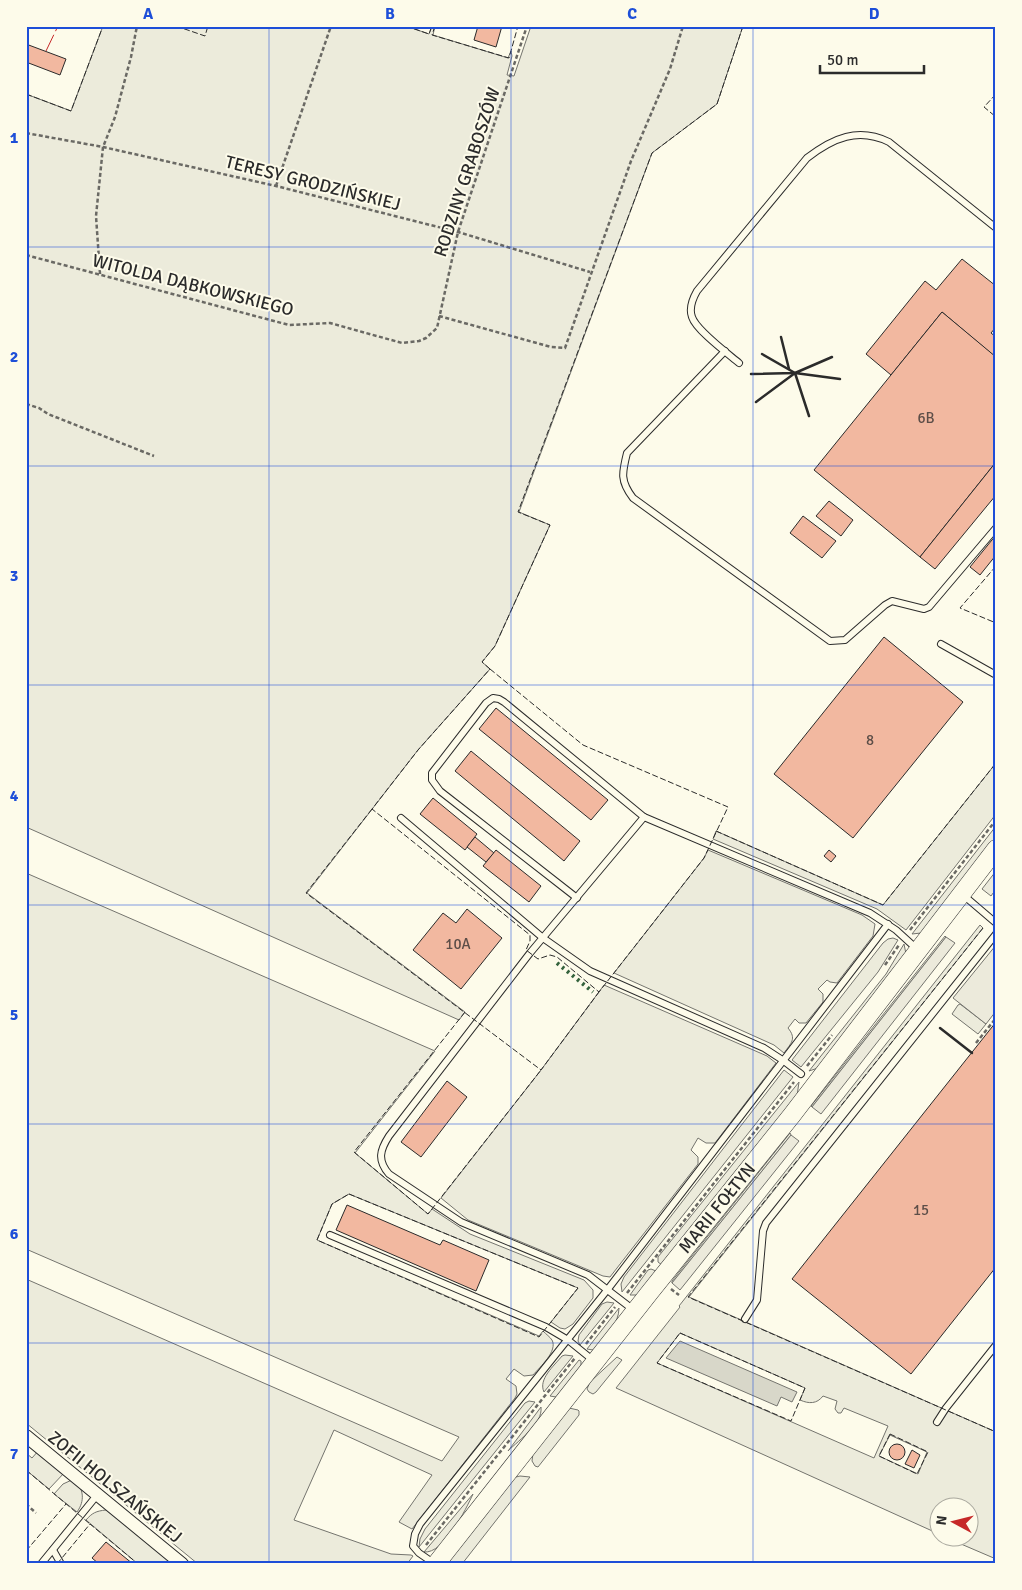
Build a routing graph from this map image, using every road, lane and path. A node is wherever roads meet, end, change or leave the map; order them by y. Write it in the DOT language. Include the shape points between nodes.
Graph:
graph roads {
  1 [pos="138,26"];
  2 [pos="331,26"];
  3 [pos="527,26"];
  4 [pos="683,26"];
  5 [pos="26,133"];
  6 [pos="103,147"];
  7 [pos="276,186"];
  8 [pos="996,228"];
  9 [pos="458,232"];
  10 [pos="26,255"];
  11 [pos="590,272"];
  12 [pos="100,274"];
  13 [pos="439,316"];
  14 [pos="436,328"];
  15 [pos="725,351"];
  16 [pos="739,364"];
  17 [pos="26,404"];
  18 [pos="154,456"];
  19 [pos="996,528"];
  20 [pos="941,644"];
  21 [pos="996,675"];
  22 [pos="644,817"];
  23 [pos="401,818"];
  24 [pos="996,820"];
  25 [pos="996,849"];
  26 [pos="962,894"];
  27 [pos="577,898"];
  28 [pos="996,923"];
  29 [pos="888,924"];
  30 [pos="996,934"];
  31 [pos="904,937"];
  32 [pos="543,938"];
  33 [pos="919,951"];
  34 [pos="882,970"];
  35 [pos="996,1018"];
  36 [pos="836,1030"];
  37 [pos="976,1043"];
  38 [pos="784,1061"];
  39 [pos="800,1074"];
  40 [pos="330,1235"];
  41 [pos="608,1289"];
  42 [pos="621,1300"];
  43 [pos="635,1311"];
  44 [pos="745,1320"];
  45 [pos="568,1340"];
  46 [pos="996,1345"];
  47 [pos="581,1350"];
  48 [pos="596,1362"];
  49 [pos="937,1422"];
  50 [pos="26,1436"];
  51 [pos="98,1494"];
  52 [pos="26,1504"];
  53 [pos="36,1513"];
  54 [pos="52,1550"];
  55 [pos="419,1553"];
  56 [pos="41,1564"];
  57 [pos="61,1564"];
  58 [pos="182,1564"];
  59 [pos="435,1564"];
  1 -- 6 [label="path" via="115,117"];
  2 -- 7 [label="path"];
  3 -- 9 [label="path, RODZINY GRABOSZÓW"];
  4 -- 11 [label="path" via="670,69 631,161"];
  5 -- 6 [label="path, TERESY GRODZIŃSKIEJ"];
  6 -- 7 [label="path, TERESY GRODZIŃSKIEJ"];
  6 -- 12 [label="path" via="96,216"];
  7 -- 9 [label="path, TERESY GRODZIŃSKIEJ"];
  8 -- 15 [label="lane" via="878,136 851,135 822,146 807,158 692,300 691,316 697,326"];
  9 -- 11 [label="path, TERESY GRODZIŃSKIEJ"];
  9 -- 13 [label="path, RODZINY GRABOSZÓW"];
  10 -- 12 [label="path, WITOLDA DĄBKOWSKIEGO"];
  11 -- 13 [label="path" via="565,348"];
  12 -- 14 [label="path, WITOLDA DĄBKOWSKIEGO" via="290,325 330,323 402,343 426,338"];
  13 -- 14 [label="path, RODZINY GRABOSZÓW"];
  15 -- 16 [label="lane"];
  15 -- 19 [label="lane" via="627,453 623,470 625,487 633,498 830,640 845,640 885,604 929,607"];
  17 -- 18 [label="path"];
  20 -- 21 [label="lane"];
  22 -- 27 [label="lane"];
  22 -- 27 [label="lane" via="504,702 494,698 486,703 432,773 432,780 440,791"];
  22 -- 29 [label="lane" via="870,913"];
  23 -- 32 [label="lane"];
  24 -- 31 [label="path"];
  25 -- 26 [label="street, MARII FOŁTYN"];
  26 -- 28 [label="lane"];
  26 -- 33 [label="street, MARII FOŁTYN"];
  27 -- 32 [label="lane"];
  29 -- 31 [label="lane"];
  29 -- 38 [label="lane"];
  30 -- 44 [label="lane" via="766,1223 757,1300"];
  31 -- 33 [label="lane"];
  31 -- 34 [label="path"];
  32 -- 38 [label="lane" via="590,971 764,1048"];
  32 -- 41 [label="lane" via="388,1136 381,1161 389,1174 461,1222 588,1275"];
  33 -- 43 [label="street, MARII FOŁTYN"];
  35 -- 37 [label="path"];
  36 -- 39 [label="path"];
  38 -- 39 [label="lane"];
  38 -- 41 [label="lane"];
  39 -- 42 [label="path"];
  40 -- 45 [label="lane" via="546,1327"];
  41 -- 42 [label="lane"];
  41 -- 45 [label="lane"];
  42 -- 43 [label="lane"];
  42 -- 47 [label="path"];
  43 -- 48 [label="street, MARII FOŁTYN"];
  45 -- 47 [label="lane"];
  45 -- 55 [label="lane" via="420,1524 414,1541"];
  46 -- 49 [label="lane"];
  47 -- 48 [label="lane"];
  47 -- 55 [label="path"];
  48 -- 59 [label="street, MARII FOŁTYN"];
  50 -- 51 [label="street, ZOFII HOLSZAŃSKIEJ"];
  51 -- 54 [label="lane"];
  51 -- 58 [label="street, ZOFII HOLSZAŃSKIEJ"];
  52 -- 53 [label="path"];
  54 -- 56 [label="lane"];
  54 -- 57 [label="lane"];
  55 -- 59 [label="lane"];
}
